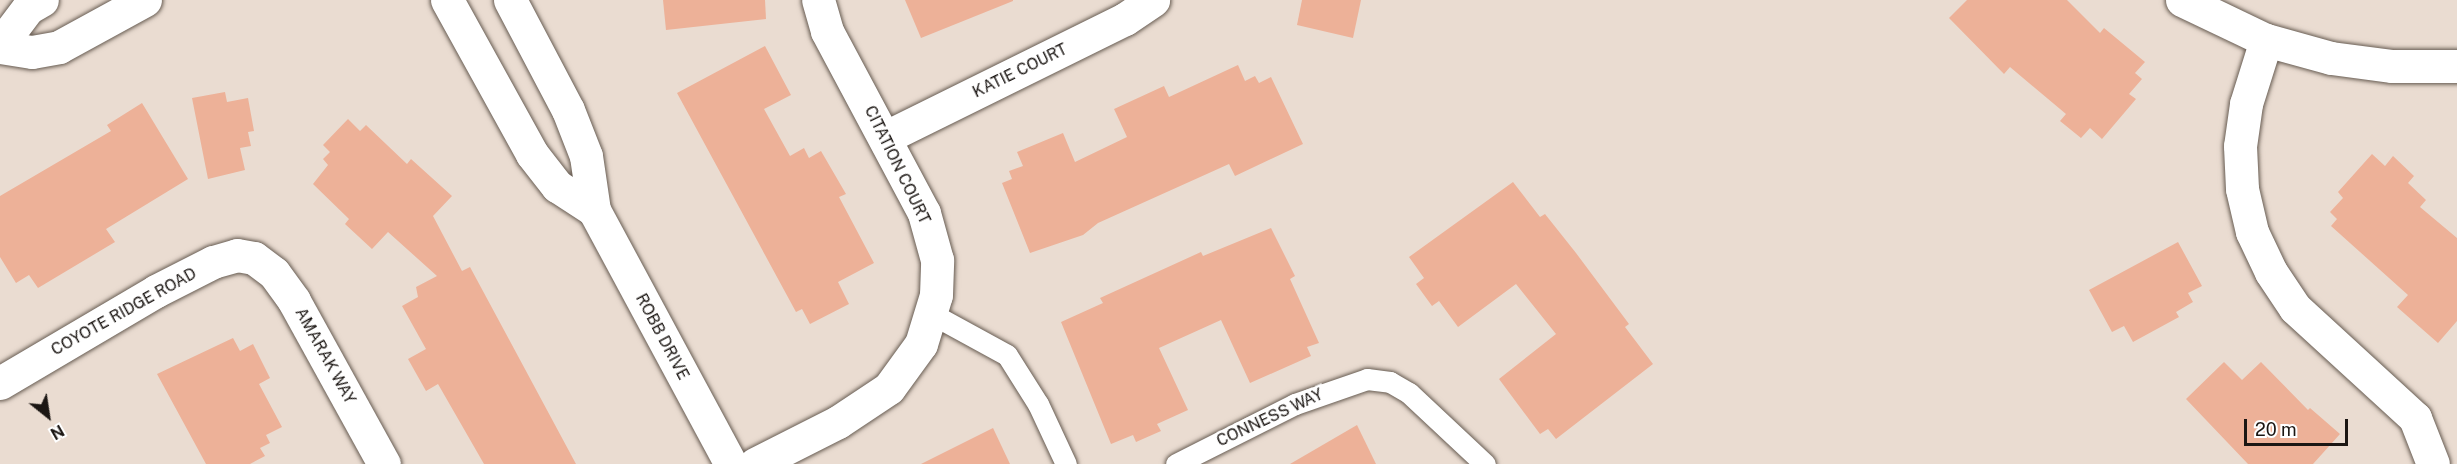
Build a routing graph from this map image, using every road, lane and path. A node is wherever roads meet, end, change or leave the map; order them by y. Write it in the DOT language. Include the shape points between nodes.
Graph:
graph roads {
  1 [pos="42,0"];
  2 [pos="145,0"];
  3 [pos="510,0"];
  4 [pos="818,0"];
  5 [pos="1153,0"];
  6 [pos="2182,0"];
  7 [pos="445,6"];
  8 [pos="2266,40"];
  9 [pos="0,46"];
  10 [pos="2457,66"];
  11 [pos="886,137"];
  12 [pos="594,210"];
  13 [pos="254,258"];
  14 [pos="932,314"];
  15 [pos="0,383"];
  16 [pos="384,464"];
  17 [pos="731,464"];
  18 [pos="755,464"];
  19 [pos="1066,464"];
  20 [pos="1176,464"];
  21 [pos="1485,464"];
  22 [pos="2433,464"];
  1 -- 9 [label="street" via="28,8"];
  2 -- 9 [label="street" via="59,47 32,52"];
  3 -- 12 [label="street, ROBB DRIVE" via="568,110 586,156"];
  4 -- 11 [label="street, CITATION COURT" via="827,31"];
  5 -- 11 [label="street, KATIE COURT" via="1125,19"];
  6 -- 8 [label="street"];
  7 -- 12 [label="street, ROBB DRIVE" via="532,154 557,186"];
  8 -- 10 [label="street" via="2342,60 2392,66"];
  8 -- 22 [label="street" via="2246,104 2240,146 2242,189 2253,232 2271,273 2295,308 2415,418"];
  11 -- 14 [label="street, CITATION COURT" via="924,213 933,242 938,279"];
  12 -- 17 [label="street, ROBB DRIVE"];
  13 -- 15 [label="street, COYOTE RIDGE ROAD" via="237,255 213,262"];
  13 -- 16 [label="street, AMARAK WAY" via="274,273 294,301"];
  14 -- 18 [label="street, CITATION COURT" via="911,361 889,388 838,422"];
  14 -- 19 [label="lane" via="1007,355 1038,404"];
  20 -- 21 [label="lane, CONNESS WAY" via="1295,404 1367,379 1390,382 1409,393"];
}
